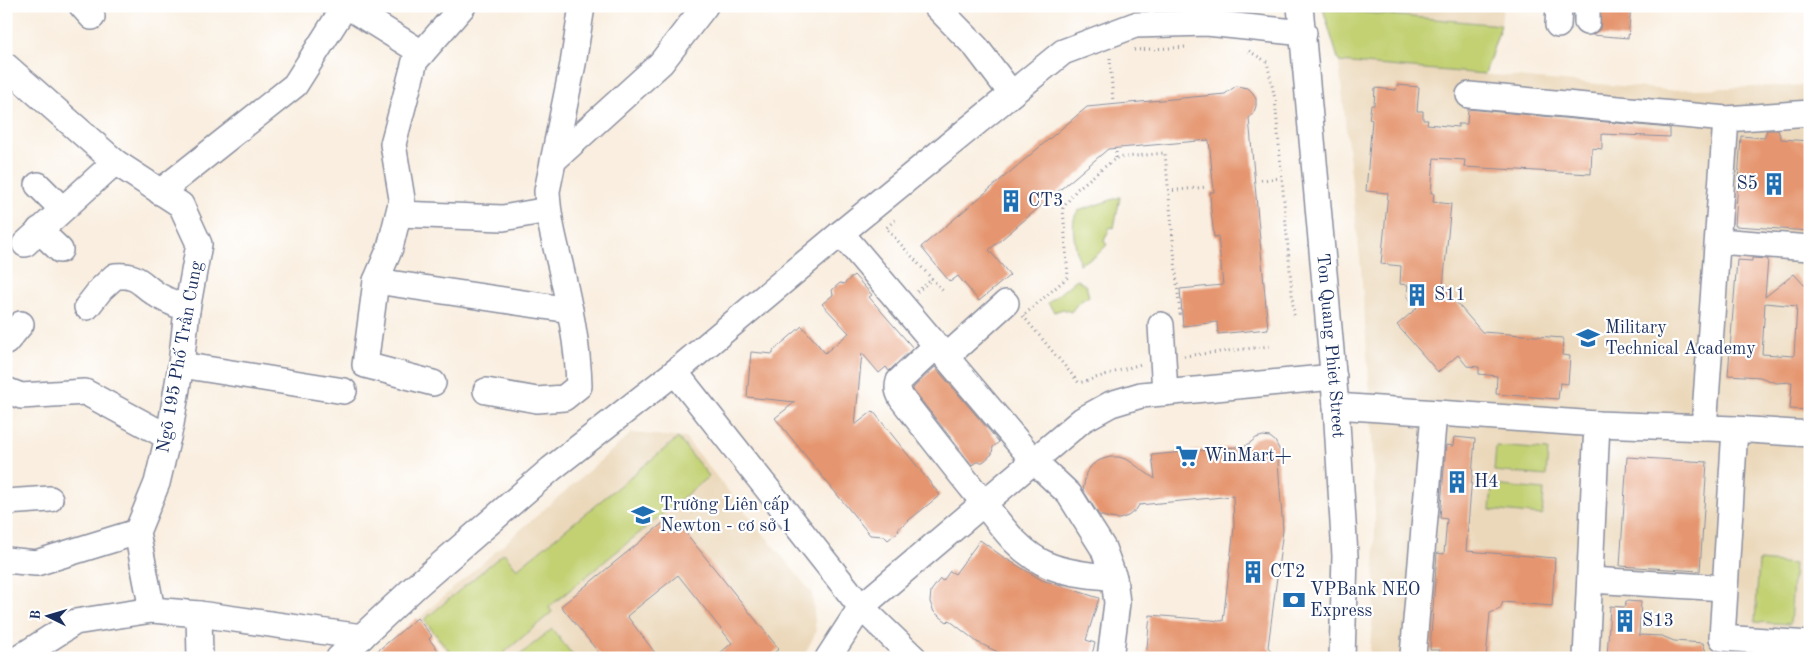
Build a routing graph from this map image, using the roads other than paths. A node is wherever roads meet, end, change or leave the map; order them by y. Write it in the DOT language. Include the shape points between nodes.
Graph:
graph roads {
  1 [pos="346,6"];
  2 [pos="463,6"];
  3 [pos="582,6"];
  4 [pos="705,6"];
  5 [pos="936,6"];
  6 [pos="1300,6"];
  7 [pos="1304,33"];
  8 [pos="422,53"];
  9 [pos="6,66"];
  10 [pos="1011,93"];
  11 [pos="1469,96"];
  12 [pos="1810,113"];
  13 [pos="1726,119"];
  14 [pos="554,160"];
  15 [pos="115,162"];
  16 [pos="38,185"];
  17 [pos="160,192"];
  18 [pos="62,209"];
  19 [pos="548,210"];
  20 [pos="399,214"];
  21 [pos="841,233"];
  22 [pos="1718,241"];
  23 [pos="1810,248"];
  24 [pos="60,250"];
  25 [pos="376,281"];
  26 [pos="1006,303"];
  27 [pos="87,307"];
  28 [pos="188,310"];
  29 [pos="570,310"];
  30 [pos="1171,324"];
  31 [pos="941,351"];
  32 [pos="181,365"];
  33 [pos="675,372"];
  34 [pos="1334,376"];
  35 [pos="433,383"];
  36 [pos="6,390"];
  37 [pos="344,391"];
  38 [pos="486,391"];
  39 [pos="1165,393"];
  40 [pos="1336,406"];
  41 [pos="1434,414"];
  42 [pos="1597,424"];
  43 [pos="1704,428"];
  44 [pos="1735,429"];
  45 [pos="1810,434"];
  46 [pos="168,437"];
  47 [pos="1034,461"];
  48 [pos="50,499"];
  49 [pos="6,502"];
  50 [pos="983,502"];
  51 [pos="137,532"];
  52 [pos="6,560"];
  53 [pos="1114,578"];
  54 [pos="1590,580"];
  55 [pos="1726,588"];
  56 [pos="861,607"];
  57 [pos="152,610"];
  58 [pos="198,614"];
  59 [pos="362,637"];
  60 [pos="1798,648"];
  61 [pos="1413,655"];
  62 [pos="19,658"];
  63 [pos="200,658"];
  64 [pos="339,658"];
  65 [pos="828,658"];
  66 [pos="914,658"];
  67 [pos="1110,658"];
  68 [pos="1342,658"];
  69 [pos="1586,658"];
  1 -- 8 [label="street"];
  1 -- 17 [label="street" via="295,85"];
  2 -- 8 [label="street"];
  3 -- 14 [label="street"];
  4 -- 14 [label="street" via="660,64"];
  5 -- 10 [label="street" via="976,47"];
  6 -- 7 [label="street, Ton Quang Phiet Street"];
  7 -- 10 [label="street" via="1207,23 1135,25 1063,52"];
  7 -- 34 [label="street, Ton Quang Phiet Street"];
  8 -- 20 [label="street" via="415,61 393,144 402,199"];
  9 -- 15 [label="street, Ngõ 195 Phố Trần Cung"];
  10 -- 21 [label="street"];
  11 -- 13 [label="street"];
  12 -- 13 [label="street"];
  13 -- 22 [label="street"];
  14 -- 19 [label="street" via="546,191"];
  15 -- 17 [label="street, Ngõ 195 Phố Trần Cung"];
  15 -- 18 [label="street"];
  16 -- 18 [label="street"];
  17 -- 28 [label="street, Ngõ 195 Phố Trần Cung" via="181,205 199,244"];
  18 -- 24 [label="street" via="32,237"];
  19 -- 20 [label="street" via="503,218"];
  19 -- 29 [label="street"];
  20 -- 25 [label="street" via="390,248"];
  21 -- 31 [label="street"];
  21 -- 33 [label="street"];
  22 -- 23 [label="street"];
  22 -- 43 [label="street"];
  25 -- 29 [label="street"];
  25 -- 35 [label="street" via="365,365"];
  26 -- 31 [label="street"];
  27 -- 28 [label="street" via="115,276 128,275 158,296"];
  28 -- 32 [label="street, Ngõ 195 Phố Trần Cung"];
  29 -- 38 [label="street" via="579,386 564,398 537,400"];
  30 -- 39 [label="street" via="1177,354"];
  31 -- 47 [label="street"];
  31 -- 50 [label="street" via="899,381 898,393"];
  32 -- 37 [label="street"];
  32 -- 46 [label="street, Ngõ 195 Phố Trần Cung"];
  33 -- 56 [label="street"];
  33 -- 59 [label="street" via="551,469"];
  34 -- 39 [label="street"];
  34 -- 40 [label="street, Ton Quang Phiet Street"];
  36 -- 46 [label="street" via="21,396 84,392"];
  39 -- 47 [label="street" via="1141,395 1111,404 1082,420"];
  40 -- 41 [label="street"];
  40 -- 68 [label="street, Ton Quang Phiet Street" via="1344,556"];
  41 -- 42 [label="street"];
  41 -- 61 [label="street"];
  42 -- 43 [label="street"];
  42 -- 54 [label="street"];
  43 -- 44 [label="street"];
  44 -- 45 [label="street"];
  44 -- 55 [label="street"];
  46 -- 51 [label="street, Ngõ 195 Phố Trần Cung" via="157,483"];
  47 -- 50 [label="street"];
  47 -- 53 [label="street" via="1069,494 1103,548"];
  48 -- 49 [label="street"];
  50 -- 53 [label="street" via="1021,548 1050,566"];
  50 -- 56 [label="street"];
  51 -- 52 [label="street" via="36,563"];
  51 -- 57 [label="street"];
  53 -- 67 [label="street" via="1117,603"];
  54 -- 55 [label="street"];
  54 -- 69 [label="street"];
  55 -- 60 [label="street" via="1722,638"];
  56 -- 65 [label="street"];
  56 -- 66 [label="street"];
  57 -- 58 [label="street"];
  57 -- 62 [label="street" via="75,622"];
  58 -- 59 [label="street"];
  58 -- 63 [label="street"];
  59 -- 64 [label="street"];
}
